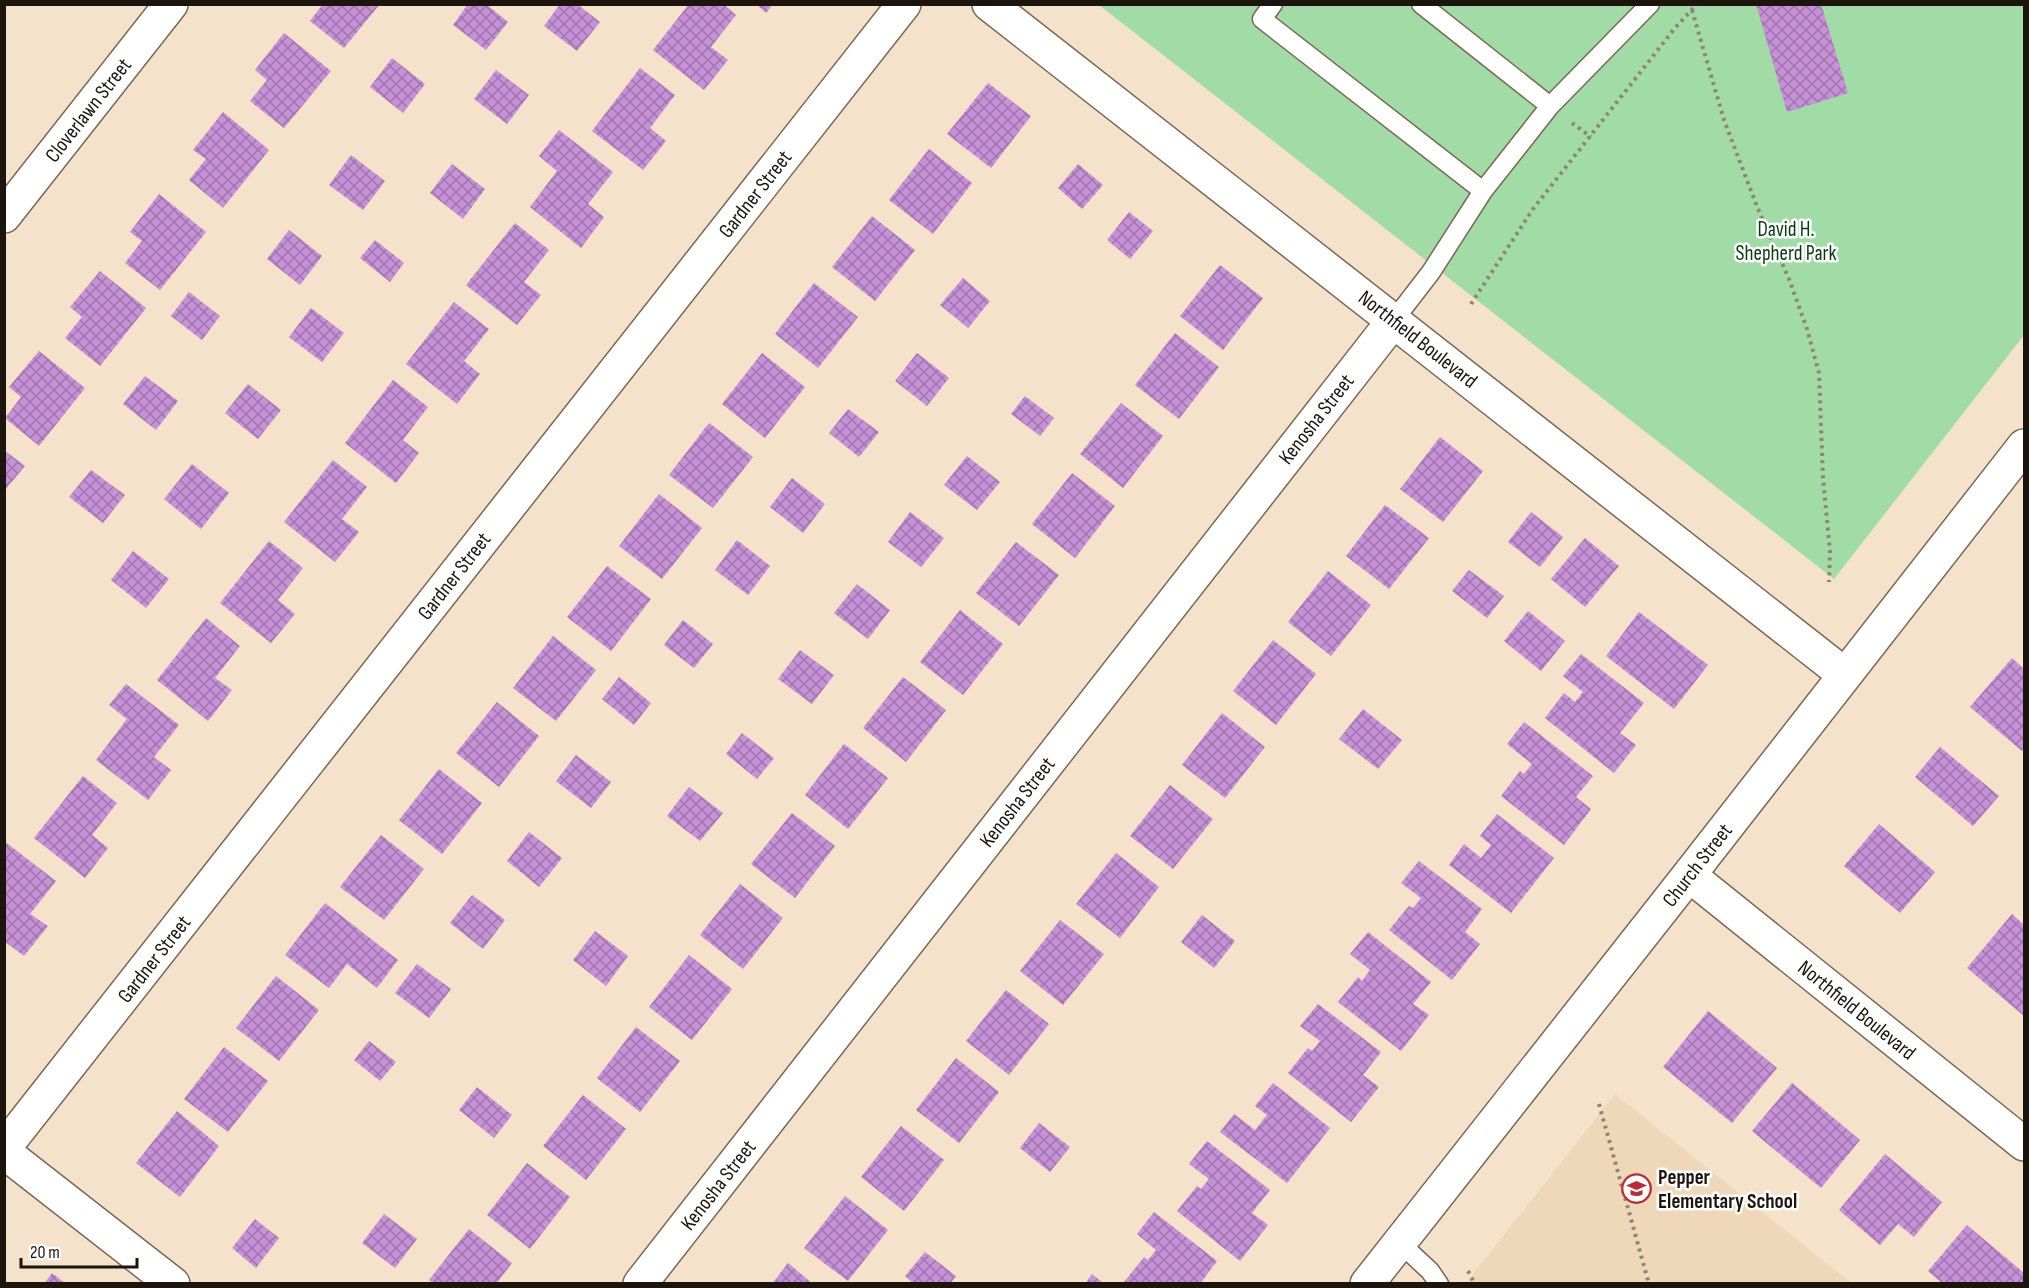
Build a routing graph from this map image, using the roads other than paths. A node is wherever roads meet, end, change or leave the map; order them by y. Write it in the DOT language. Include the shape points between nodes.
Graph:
graph roads {
  1 [pos="171,4"];
  2 [pos="904,4"];
  3 [pos="989,4"];
  4 [pos="1273,4"];
  5 [pos="1421,4"];
  6 [pos="1650,4"];
  7 [pos="1550,106"];
  8 [pos="1483,191"];
  9 [pos="4,216"];
  10 [pos="1394,320"];
  11 [pos="2025,446"];
  12 [pos="1845,675"];
  13 [pos="1689,875"];
  14 [pos="2025,1144"];
  15 [pos="4,1150"];
  16 [pos="1399,1242"];
  17 [pos="173,1284"];
  18 [pos="640,1284"];
  19 [pos="1367,1284"];
  20 [pos="1439,1284"];
  1 -- 9 [label="street, Cloverlawn Street"];
  2 -- 15 [label="street, Gardner Street"];
  3 -- 10 [label="street, Northfield Boulevard"];
  4 -- 8 [label="lane" via="1262,18"];
  5 -- 7 [label="lane"];
  6 -- 7 [label="lane"];
  7 -- 8 [label="lane"];
  8 -- 10 [label="lane" via="1431,272"];
  10 -- 12 [label="street, Northfield Boulevard"];
  10 -- 18 [label="street, Kenosha Street"];
  11 -- 12 [label="street, Church Street"];
  12 -- 13 [label="street, Church Street"];
  13 -- 14 [label="street, Northfield Boulevard"];
  13 -- 16 [label="street, Church Street"];
  15 -- 17 [label="street"];
  16 -- 19 [label="street, Church Street"];
  16 -- 20 [label="lane"];
}
